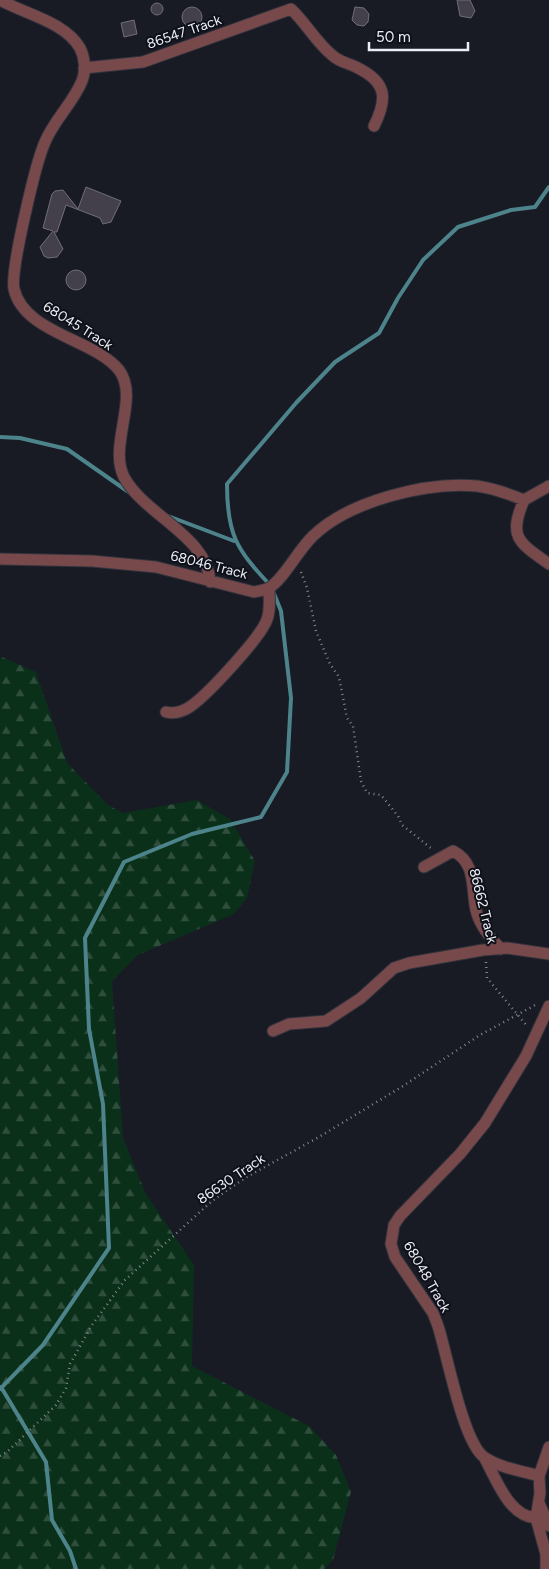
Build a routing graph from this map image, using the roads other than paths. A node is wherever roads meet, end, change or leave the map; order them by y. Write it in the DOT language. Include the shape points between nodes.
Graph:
graph roads {
  1 [pos="0,0"];
  2 [pos="84,68"];
  3 [pos="374,126"];
  4 [pos="549,486"];
  5 [pos="524,500"];
  6 [pos="0,559"];
  7 [pos="549,564"];
  8 [pos="210,582"];
  9 [pos="269,588"];
  10 [pos="166,712"];
  11 [pos="424,866"];
  12 [pos="501,949"];
  13 [pos="549,954"];
  14 [pos="545,1004"];
  15 [pos="273,1031"];
  16 [pos="549,1447"];
  17 [pos="484,1457"];
  18 [pos="539,1476"];
  19 [pos="539,1503"];
  20 [pos="536,1518"];
  21 [pos="549,1526"];
  22 [pos="546,1569"];
  1 -- 2 [label="street" via="70,37 80,49"];
  2 -- 3 [label="street, 86547 Track" via="143,62 290,9 330,54 372,77 379,86 384,100"];
  2 -- 8 [label="street, 68045 Track" via="78,88 44,144 15,260 14,291 28,312 119,371 126,393 119,442 120,468 149,505 204,557 210,570"];
  4 -- 5 [label="street"];
  5 -- 7 [label="street" via="516,532 523,544"];
  5 -- 9 [label="street" via="466,485 402,493 340,517 315,534"];
  6 -- 8 [label="street, 68046 Track" via="92,560 156,568"];
  8 -- 9 [label="street, 68046 Track" via="254,592"];
  9 -- 10 [label="street" via="269,613 258,635 189,708 173,714"];
  11 -- 12 [label="street" via="453,851 459,854 470,869 478,917"];
  12 -- 13 [label="street"];
  12 -- 15 [label="street" via="394,968 354,1004 326,1021 289,1024"];
  14 -- 17 [label="street, 68048 Track" via="535,1039 484,1123 460,1154 400,1216 391,1234 395,1257 433,1313 468,1432"];
  16 -- 18 [label="street"];
  17 -- 18 [label="street"];
  17 -- 20 [label="street, 68048 Track" via="512,1507 527,1518"];
  18 -- 19 [label="street"];
  19 -- 20 [label="street"];
  19 -- 21 [label="street"];
  20 -- 22 [label="street" via="546,1554"];
}
